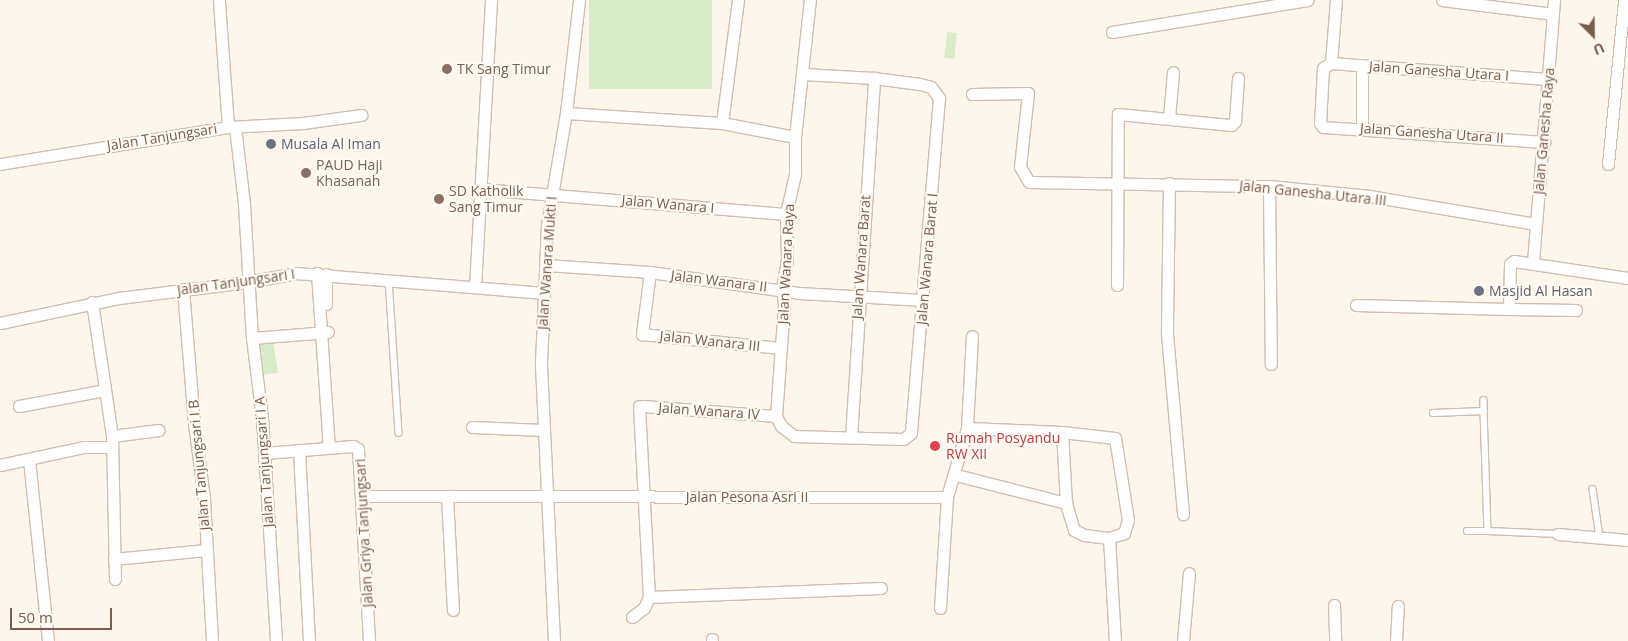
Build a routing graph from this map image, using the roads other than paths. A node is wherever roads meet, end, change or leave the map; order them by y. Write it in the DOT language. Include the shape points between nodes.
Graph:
graph roads {
  1 [pos="219,0"];
  2 [pos="490,0"];
  3 [pos="579,0"];
  4 [pos="738,0"];
  5 [pos="810,0"];
  6 [pos="1307,0"];
  7 [pos="1336,0"];
  8 [pos="1442,0"];
  9 [pos="1554,0"];
  10 [pos="1624,0"];
  11 [pos="1492,4"];
  12 [pos="1553,14"];
  13 [pos="1112,32"];
  14 [pos="1331,63"];
  15 [pos="1362,66"];
  16 [pos="1173,72"];
  17 [pos="803,74"];
  18 [pos="874,78"];
  19 [pos="1238,78"];
  20 [pos="1547,79"];
  21 [pos="972,94"];
  22 [pos="566,113"];
  23 [pos="361,115"];
  24 [pos="1169,118"];
  25 [pos="722,123"];
  26 [pos="232,127"];
  27 [pos="1362,127"];
  28 [pos="795,137"];
  29 [pos="1544,142"];
  30 [pos="0,164"];
  31 [pos="1608,164"];
  32 [pos="1118,183"];
  33 [pos="1169,183"];
  34 [pos="1269,186"];
  35 [pos="481,189"];
  36 [pos="551,194"];
  37 [pos="786,214"];
  38 [pos="1535,224"];
  39 [pos="1533,262"];
  40 [pos="546,265"];
  41 [pos="650,272"];
  42 [pos="322,273"];
  43 [pos="1628,278"];
  44 [pos="388,279"];
  45 [pos="248,282"];
  46 [pos="1117,284"];
  47 [pos="475,287"];
  48 [pos="782,288"];
  49 [pos="183,289"];
  50 [pos="544,293"];
  51 [pos="858,297"];
  52 [pos="923,300"];
  53 [pos="92,302"];
  54 [pos="1356,305"];
  55 [pos="1509,309"];
  56 [pos="1576,310"];
  57 [pos="0,323"];
  58 [pos="324,332"];
  59 [pos="972,336"];
  60 [pos="252,338"];
  61 [pos="780,348"];
  62 [pos="1271,364"];
  63 [pos="105,390"];
  64 [pos="1484,400"];
  65 [pos="19,406"];
  66 [pos="1484,411"];
  67 [pos="1433,413"];
  68 [pos="776,416"];
  69 [pos="472,426"];
  70 [pos="967,428"];
  71 [pos="159,430"];
  72 [pos="543,430"];
  73 [pos="1062,432"];
  74 [pos="399,433"];
  75 [pos="851,437"];
  76 [pos="111,441"];
  77 [pos="332,447"];
  78 [pos="299,450"];
  79 [pos="264,453"];
  80 [pos="29,460"];
  81 [pos="0,465"];
  82 [pos="956,475"];
  83 [pos="1593,488"];
  84 [pos="364,496"];
  85 [pos="447,496"];
  86 [pos="643,497"];
  87 [pos="947,497"];
  88 [pos="546,498"];
  89 [pos="1066,503"];
  90 [pos="1183,514"];
  91 [pos="1467,531"];
  92 [pos="1488,531"];
  93 [pos="1558,534"];
  94 [pos="1109,538"];
  95 [pos="1600,540"];
  96 [pos="1628,540"];
  97 [pos="206,550"];
  98 [pos="114,559"];
  99 [pos="1189,573"];
  100 [pos="115,579"];
  101 [pos="881,588"];
  102 [pos="649,597"];
  103 [pos="1334,605"];
  104 [pos="1398,606"];
  105 [pos="940,608"];
  106 [pos="453,610"];
  107 [pos="632,617"];
  108 [pos="48,641"];
  109 [pos="212,641"];
  110 [pos="276,641"];
  111 [pos="309,641"];
  112 [pos="369,641"];
  113 [pos="554,641"];
  114 [pos="1115,641"];
  115 [pos="1183,641"];
  116 [pos="1335,641"];
  117 [pos="1396,641"];
  1 -- 26 [label="street, Jalan Tanjungsari"];
  2 -- 35 [label="street"];
  3 -- 22 [label="street, Jalan Wanara Mukti I"];
  4 -- 25 [label="street"];
  5 -- 17 [label="street, Jalan Wanara Raya"];
  6 -- 13 [label="street"];
  7 -- 14 [label="street"];
  8 -- 11 [label="street"];
  9 -- 12 [label="street, Jalan Ganesha Raya"];
  10 -- 31 [label="street"];
  11 -- 12 [label="street"];
  12 -- 20 [label="street, Jalan Ganesha Raya"];
  14 -- 15 [label="street, Jalan Ganesha Utara I"];
  14 -- 27 [label="street, Jalan Ganesha Utara II" via="1323,68 1321,126"];
  15 -- 20 [label="street, Jalan Ganesha Utara I"];
  15 -- 27 [label="street"];
  16 -- 24 [label="street"];
  17 -- 18 [label="street"];
  17 -- 28 [label="street, Jalan Wanara Raya"];
  18 -- 51 [label="street, Jalan Wanara Barat"];
  18 -- 52 [label="street, Jalan Wanara Barat I" via="931,87 939,98"];
  19 -- 24 [label="street" via="1236,121 1231,125"];
  20 -- 29 [label="street, Jalan Ganesha Raya"];
  21 -- 32 [label="street, Jalan Ganesha Utara III" via="1028,93 1020,167 1024,178 1041,184"];
  22 -- 25 [label="street"];
  22 -- 36 [label="street, Jalan Wanara Mukti I"];
  23 -- 26 [label="street" via="303,123"];
  24 -- 32 [label="street" via="1118,114"];
  25 -- 28 [label="street"];
  26 -- 30 [label="street, Jalan Tanjungsari"];
  26 -- 45 [label="street, Jalan Tanjungsari" via="244,204"];
  27 -- 29 [label="street, Jalan Ganesha Utara II"];
  28 -- 37 [label="street, Jalan Wanara Raya" via="796,174"];
  29 -- 38 [label="street, Jalan Ganesha Raya"];
  32 -- 33 [label="street, Jalan Ganesha Utara III"];
  32 -- 46 [label="street"];
  33 -- 34 [label="street, Jalan Ganesha Utara III"];
  33 -- 90 [label="street" via="1167,334"];
  34 -- 38 [label="street, Jalan Ganesha Utara III" via="1370,196"];
  34 -- 62 [label="street"];
  35 -- 36 [label="street, Jalan Wanara I"];
  35 -- 47 [label="street"];
  36 -- 37 [label="street, Jalan Wanara I"];
  36 -- 40 [label="street, Jalan Wanara Mukti I"];
  37 -- 48 [label="street, Jalan Wanara Raya" via="788,259"];
  38 -- 39 [label="street, Jalan Ganesha Raya"];
  39 -- 43 [label="street"];
  39 -- 55 [label="street" via="1514,261 1510,264"];
  40 -- 41 [label="street, Jalan Wanara II"];
  40 -- 50 [label="street, Jalan Wanara Mukti I"];
  41 -- 48 [label="street, Jalan Wanara II"];
  41 -- 61 [label="street, Jalan Wanara III" via="642,334"];
  42 -- 44 [label="street, Jalan Tanjungsari I"];
  42 -- 45 [label="street, Jalan Tanjungsari I" via="296,273"];
  42 -- 58 [label="street"];
  44 -- 47 [label="street, Jalan Tanjungsari I"];
  44 -- 74 [label="lane"];
  45 -- 49 [label="street, Jalan Tanjungsari I"];
  45 -- 60 [label="street, Jalan Tanjungsari I A"];
  47 -- 50 [label="street, Jalan Tanjungsari I"];
  48 -- 51 [label="street, Jalan Wanara II" via="798,293"];
  48 -- 61 [label="street, Jalan Wanara Raya"];
  49 -- 53 [label="street, Jalan Tanjungsari I"];
  49 -- 97 [label="street, Jalan Tanjungsari I B" via="194,424 204,498"];
  50 -- 72 [label="street, Jalan Wanara Mukti I"];
  51 -- 52 [label="street, Jalan Wanara II"];
  51 -- 75 [label="street, Jalan Wanara Barat"];
  52 -- 75 [label="street, Jalan Wanara Barat I" via="911,433 903,439"];
  53 -- 57 [label="street, Jalan Tanjungsari I"];
  53 -- 63 [label="street"];
  54 -- 55 [label="street"];
  55 -- 56 [label="street"];
  58 -- 60 [label="street"];
  58 -- 77 [label="street"];
  59 -- 70 [label="street"];
  60 -- 79 [label="street, Jalan Tanjungsari I A"];
  61 -- 68 [label="street, Jalan Wanara Raya"];
  63 -- 65 [label="street"];
  63 -- 76 [label="street"];
  64 -- 66 [label="lane"];
  66 -- 67 [label="lane"];
  66 -- 92 [label="lane"];
  68 -- 75 [label="street" via="790,435"];
  68 -- 86 [label="street, Jalan Wanara IV" via="641,406"];
  69 -- 72 [label="street"];
  70 -- 73 [label="street"];
  70 -- 82 [label="street"];
  71 -- 76 [label="street"];
  72 -- 88 [label="street, Jalan Wanara Mukti I"];
  73 -- 89 [label="street"];
  73 -- 94 [label="street" via="1110,436 1118,443 1128,520 1124,532"];
  76 -- 80 [label="street"];
  76 -- 98 [label="street"];
  77 -- 78 [label="street, Jalan Griya Tanjungsari"];
  77 -- 84 [label="street, Jalan Griya Tanjungsari" via="352,446 358,449"];
  78 -- 79 [label="street, Jalan Griya Tanjungsari"];
  78 -- 111 [label="street"];
  79 -- 110 [label="street, Jalan Tanjungsari I A"];
  80 -- 81 [label="street"];
  80 -- 108 [label="street"];
  82 -- 87 [label="street"];
  82 -- 89 [label="street"];
  83 -- 95 [label="lane"];
  84 -- 85 [label="street, Jalan Pesona Asri II"];
  84 -- 112 [label="street, Jalan Griya Tanjungsari"];
  85 -- 88 [label="street, Jalan Pesona Asri II"];
  85 -- 106 [label="street"];
  86 -- 87 [label="street, Jalan Pesona Asri II"];
  86 -- 88 [label="street, Jalan Pesona Asri II"];
  86 -- 102 [label="street"];
  87 -- 105 [label="street"];
  88 -- 113 [label="street, Jalan Wanara Mukti I"];
  89 -- 94 [label="street" via="1074,530 1084,535"];
  91 -- 92 [label="lane"];
  92 -- 93 [label="lane"];
  93 -- 95 [label="street"];
  94 -- 114 [label="street"];
  95 -- 96 [label="street"];
  97 -- 98 [label="street"];
  97 -- 109 [label="street, Jalan Tanjungsari I B"];
  98 -- 100 [label="street"];
  99 -- 115 [label="street"];
  101 -- 102 [label="street"];
  102 -- 107 [label="street" via="644,608"];
  103 -- 116 [label="street"];
  104 -- 117 [label="street"];
}
